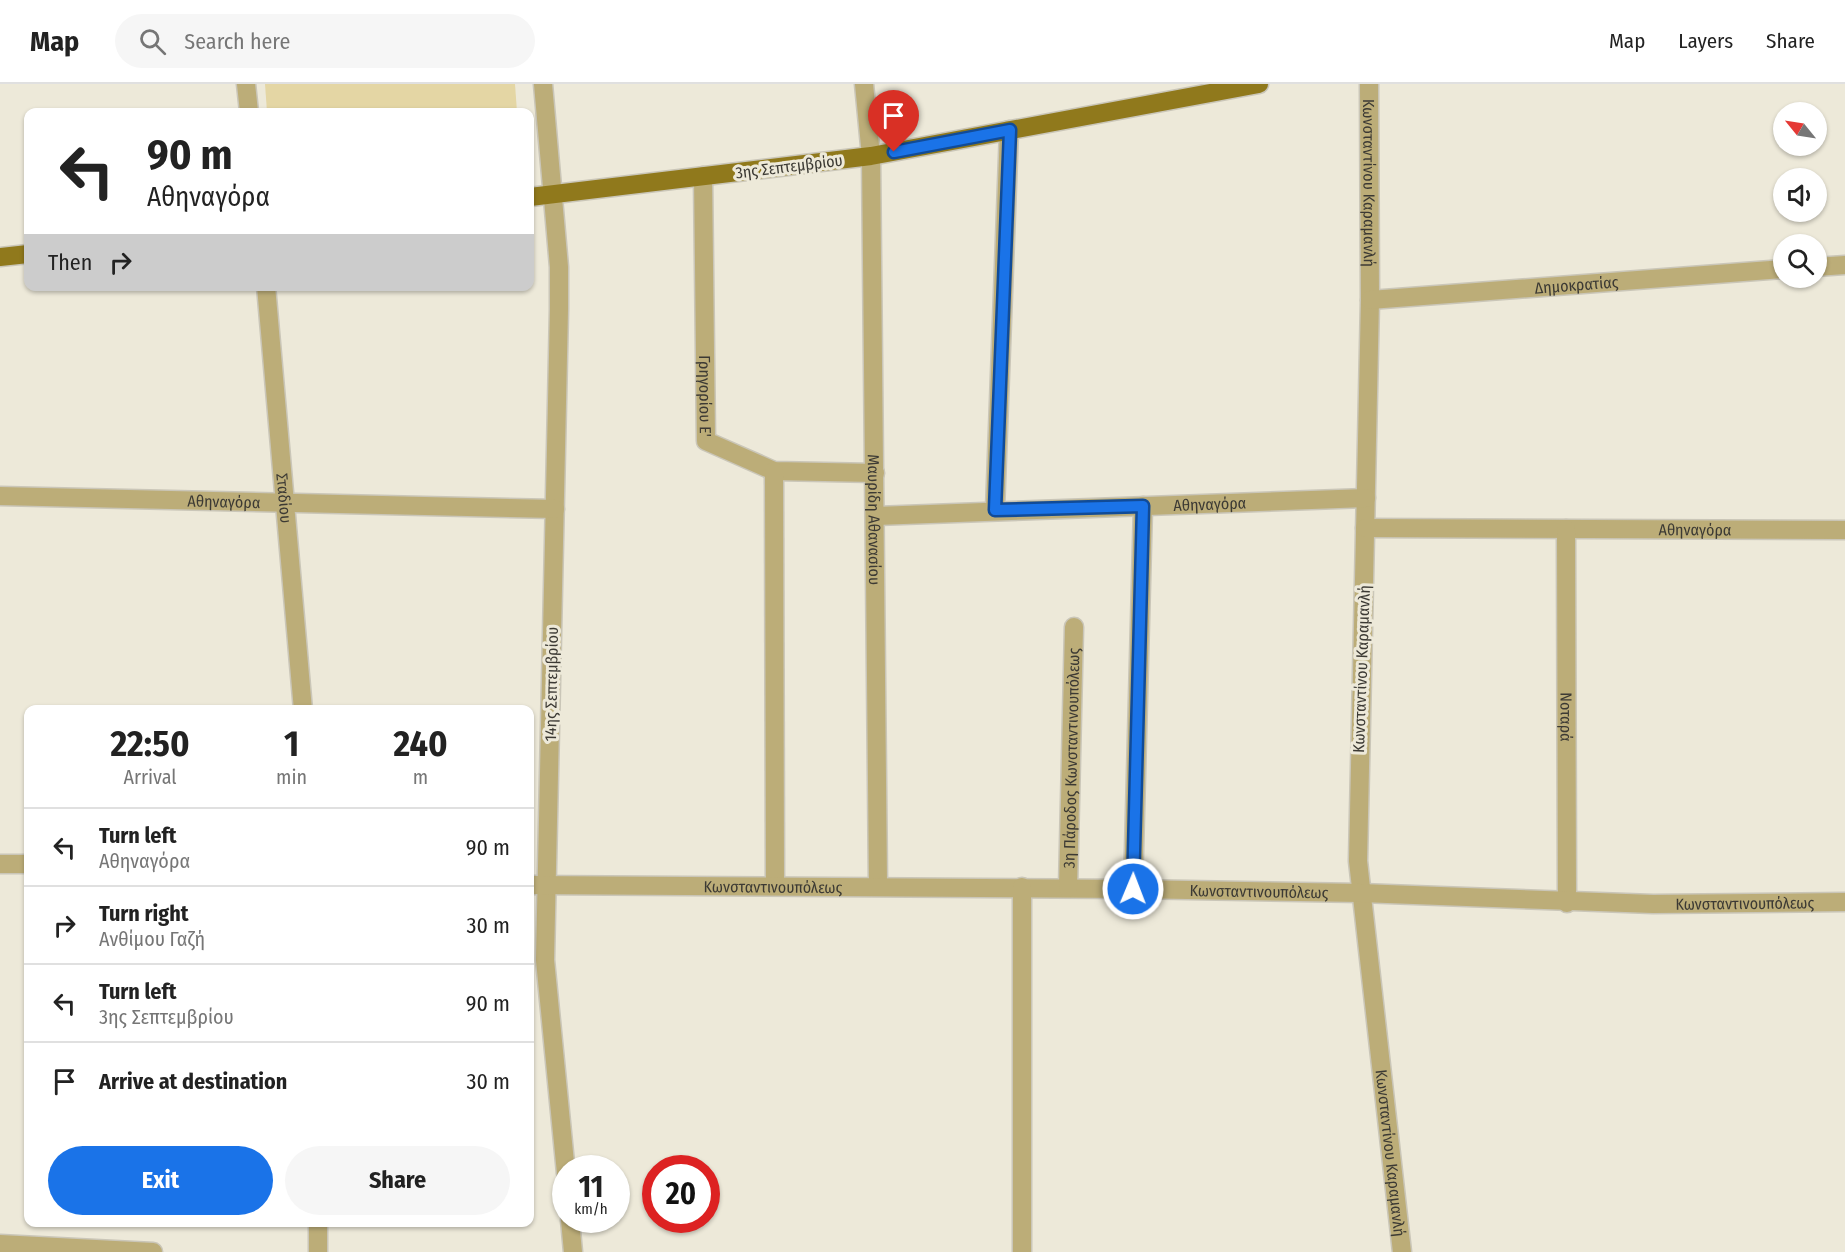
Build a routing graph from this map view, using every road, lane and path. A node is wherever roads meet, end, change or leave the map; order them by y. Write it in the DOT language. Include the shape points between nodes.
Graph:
graph roads {
  1 [pos="246,84"];
  2 [pos="543,84"];
  3 [pos="864,84"];
  4 [pos="1259,84"];
  5 [pos="1369,84"];
  6 [pos="249,108"];
  7 [pos="1010,130"];
  8 [pos="871,156"];
  9 [pos="703,176"];
  10 [pos="553,195"];
  11 [pos="534,197"];
  12 [pos="24,254"];
  13 [pos="0,257"];
  14 [pos="1845,265"];
  15 [pos="1827,266"];
  16 [pos="1773,270"];
  17 [pos="266,291"];
  18 [pos="1370,300"];
  19 [pos="774,471"];
  20 [pos="875,472"];
  21 [pos="0,496"];
  22 [pos="1366,498"];
  23 [pos="286,503"];
  24 [pos="1143,506"];
  25 [pos="555,509"];
  26 [pos="995,510"];
  27 [pos="876,516"];
  28 [pos="1365,528"];
  29 [pos="1566,529"];
  30 [pos="1845,530"];
  31 [pos="1074,627"];
  32 [pos="303,705"];
  33 [pos="0,864"];
  34 [pos="24,864"];
  35 [pos="538,885"];
  36 [pos="878,885"];
  37 [pos="775,886"];
  38 [pos="1022,887"];
  39 [pos="1068,888"];
  40 [pos="1133,889"];
  41 [pos="1361,893"];
  42 [pos="1845,902"];
  43 [pos="1567,903"];
  44 [pos="564,1155"];
  45 [pos="318,1227"];
  46 [pos="571,1233"];
  47 [pos="0,1244"];
  48 [pos="153,1252"];
  49 [pos="318,1252"];
  50 [pos="573,1252"];
  51 [pos="1022,1252"];
  52 [pos="1402,1252"];
  1 -- 6 [label="street"];
  2 -- 10 [label="street, 14ης Σεπτεμβρίου"];
  3 -- 8 [label="street, Μαυρίδη Αθανασίου"];
  4 -- 7 [label="main road, 3ης Σεπτεμβρίου"];
  5 -- 18 [label="street, Κωνσταντίνου Καραμανλή"];
  7 -- 8 [label="main road, 3ης Σεπτεμβρίου"];
  7 -- 26 [label="street"];
  8 -- 9 [label="main road, 3ης Σεπτεμβρίου"];
  8 -- 20 [label="street, Μαυρίδη Αθανασίου"];
  9 -- 10 [label="main road, 3ης Σεπτεμβρίου"];
  9 -- 19 [label="street, Γρηγορίου Ε'" via="706,441"];
  10 -- 11 [label="main road, 3ης Σεπτεμβρίου"];
  10 -- 25 [label="street, 14ης Σεπτεμβρίου" via="559,278"];
  12 -- 13 [label="main road"];
  14 -- 15 [label="street"];
  16 -- 18 [label="street, Δημοκρατίας"];
  17 -- 23 [label="street, Σταδίου"];
  18 -- 22 [label="street, Κωνσταντίνου Καραμανλή"];
  19 -- 20 [label="street, Γρηγορίου Ε'"];
  19 -- 37 [label="street"];
  20 -- 27 [label="street, Μαυρίδη Αθανασίου"];
  21 -- 23 [label="street, Αθηναγόρα"];
  22 -- 24 [label="street, Αθηναγόρα"];
  22 -- 28 [label="street, Κωνσταντίνου Καραμανλή"];
  23 -- 25 [label="street, Αθηναγόρα"];
  23 -- 32 [label="street, Σταδίου"];
  24 -- 26 [label="street, Αθηναγόρα"];
  24 -- 40 [label="street"];
  25 -- 35 [label="street, 14ης Σεπτεμβρίου"];
  26 -- 27 [label="street, Αθηναγόρα"];
  27 -- 36 [label="street, Μαυρίδη Αθανασίου"];
  28 -- 29 [label="street, Αθηναγόρα"];
  28 -- 41 [label="street, Κωνσταντίνου Καραμανλή" via="1358,797"];
  29 -- 30 [label="street, Αθηναγόρα"];
  29 -- 43 [label="street, Νοταρά"];
  31 -- 39 [label="street, 3η Πάροδος Κωνσταντινουπόλεως"];
  33 -- 34 [label="street"];
  35 -- 37 [label="street, Κωνσταντινουπόλεως"];
  35 -- 44 [label="street, 14ης Σεπτεμβρίου"];
  36 -- 37 [label="street, Κωνσταντινουπόλεως"];
  36 -- 38 [label="street, Κωνσταντινουπόλεως"];
  38 -- 39 [label="street, Κωνσταντινουπόλεως"];
  38 -- 51 [label="street"];
  39 -- 40 [label="street, Κωνσταντινουπόλεως"];
  40 -- 41 [label="street, Κωνσταντινουπόλεως"];
  41 -- 43 [label="street, Κωνσταντινουπόλεως"];
  41 -- 52 [label="street, Κωνσταντίνου Καραμανλή"];
  42 -- 43 [label="street, Κωνσταντινουπόλεως"];
  45 -- 49 [label="street"];
  46 -- 50 [label="street"];
  47 -- 48 [label="street"];
}
